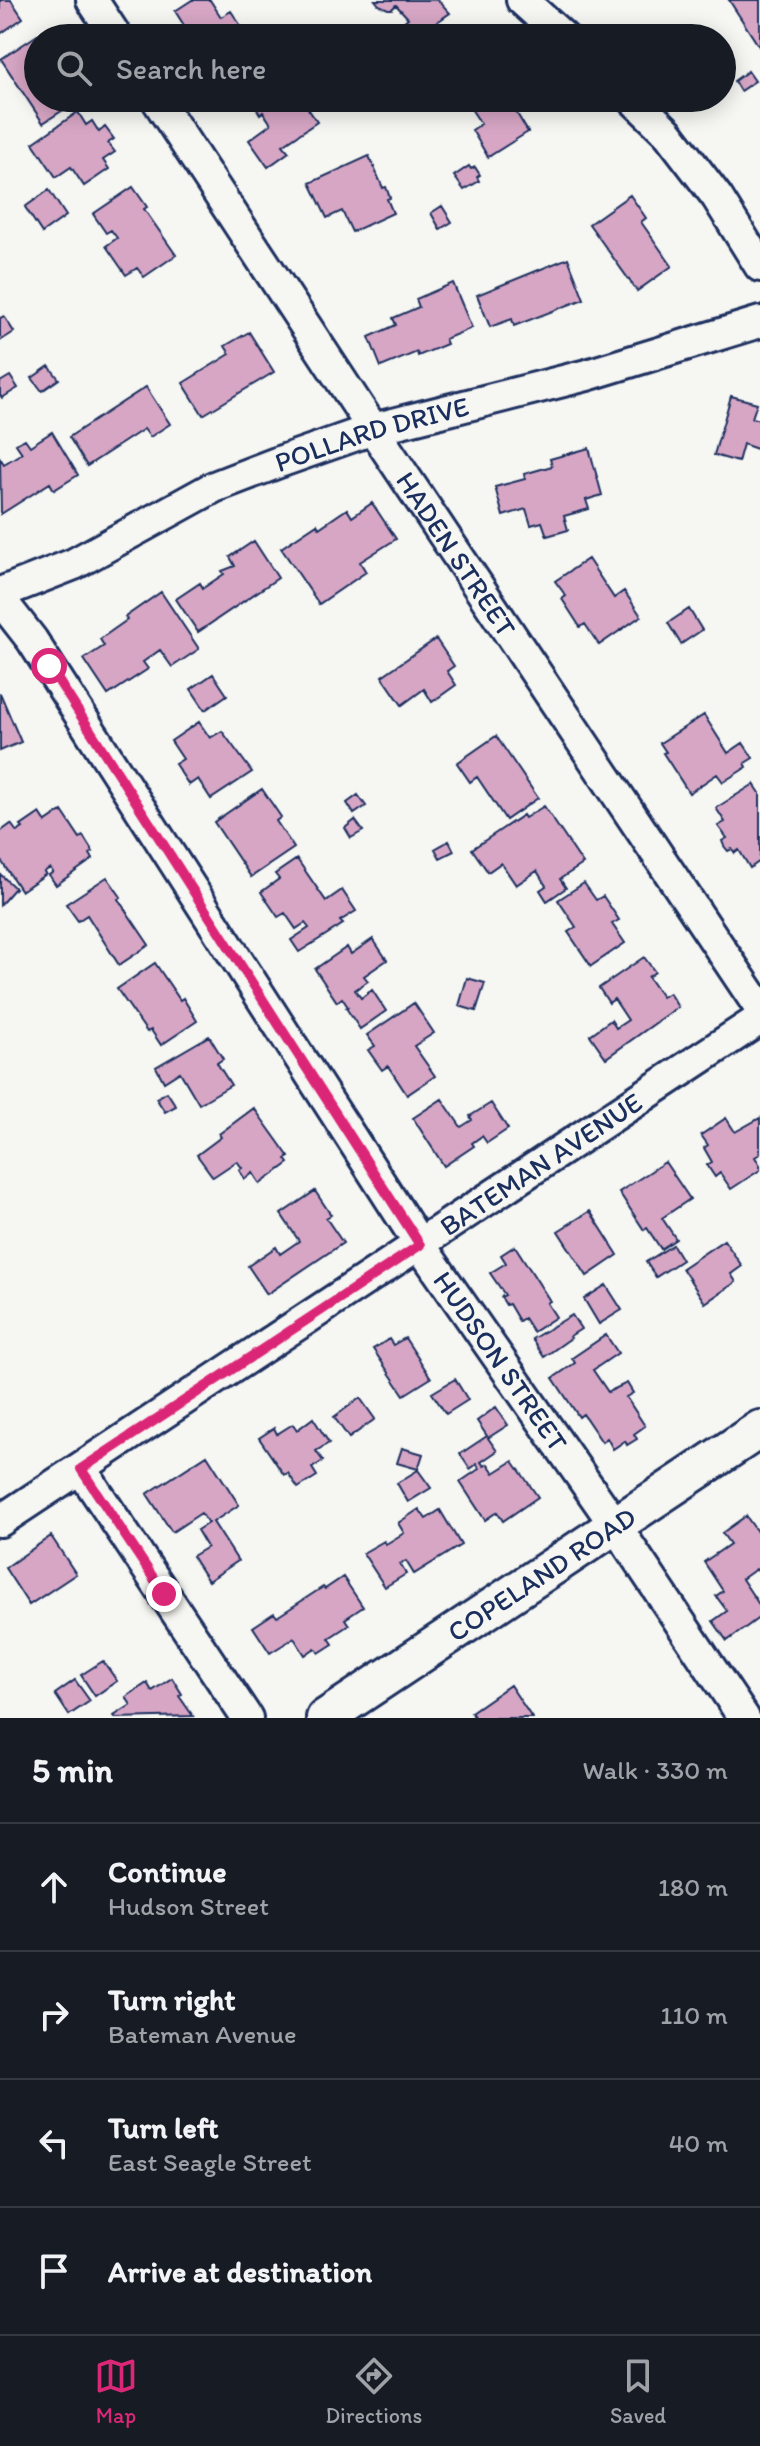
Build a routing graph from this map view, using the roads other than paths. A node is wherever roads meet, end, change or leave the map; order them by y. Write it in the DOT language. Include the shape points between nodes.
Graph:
graph roads {
  1 [pos="92,0"];
  2 [pos="522,0"];
  3 [pos="108,24"];
  4 [pos="549,24"];
  5 [pos="165,112"];
  6 [pos="646,112"];
  7 [pos="760,266"];
  8 [pos="760,322"];
  9 [pos="373,429"];
  10 [pos="0,596"];
  11 [pos="760,1008"];
  12 [pos="760,1019"];
  13 [pos="420,1245"];
  14 [pos="760,1429"];
  15 [pos="81,1469"];
  16 [pos="0,1521"];
  17 [pos="615,1525"];
  18 [pos="247,1718"];
  19 [pos="325,1718"];
  20 [pos="744,1718"];
  1 -- 3 [label="street"];
  2 -- 4 [label="street"];
  5 -- 9 [label="street, HADEN STREET"];
  6 -- 7 [label="street" via="717,197"];
  8 -- 9 [label="street, POLLARD DRIVE" via="587,375"];
  9 -- 10 [label="street, POLLARD DRIVE" via="214,487 74,564"];
  9 -- 11 [label="street, HADEN STREET"];
  10 -- 13 [label="street, HUDSON STREET"];
  12 -- 13 [label="street, BATEMAN AVENUE"];
  13 -- 15 [label="street, BATEMAN AVENUE"];
  13 -- 17 [label="street, HUDSON STREET"];
  14 -- 17 [label="street, COPELAND ROAD"];
  15 -- 16 [label="street, BATEMAN AVENUE"];
  15 -- 18 [label="street"];
  17 -- 19 [label="street, COPELAND ROAD"];
  17 -- 20 [label="street, HUDSON STREET"];
}
